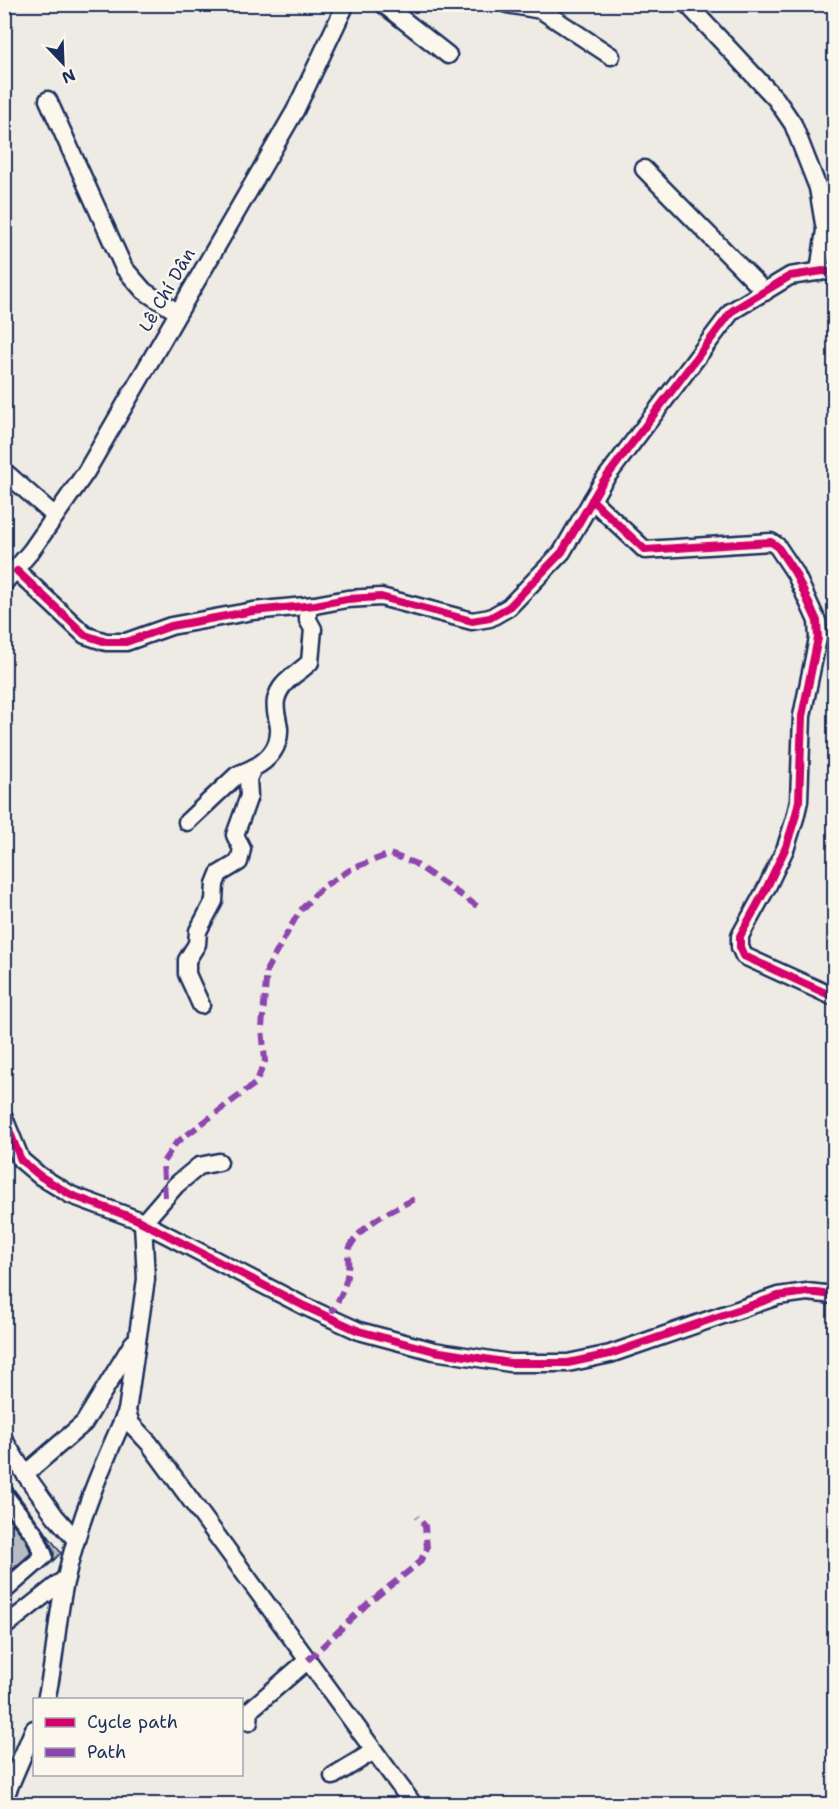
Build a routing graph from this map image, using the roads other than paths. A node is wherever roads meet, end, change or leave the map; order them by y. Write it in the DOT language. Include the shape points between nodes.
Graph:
graph roads {
  1 [pos="346,4"];
  2 [pos="383,4"];
  3 [pos="507,4"];
  4 [pos="687,4"];
  5 [pos="448,55"];
  6 [pos="610,56"];
  7 [pos="48,100"];
  8 [pos="644,169"];
  9 [pos="834,232"];
  10 [pos="823,246"];
  11 [pos="827,272"];
  12 [pos="765,292"];
  13 [pos="177,312"];
  14 [pos="4,471"];
  15 [pos="592,500"];
  16 [pos="55,516"];
  17 [pos="17,571"];
  18 [pos="4,584"];
  19 [pos="308,606"];
  20 [pos="253,768"];
  21 [pos="187,822"];
  22 [pos="834,997"];
  23 [pos="201,1005"];
  24 [pos="4,1118"];
  25 [pos="219,1162"];
  26 [pos="143,1223"];
  27 [pos="834,1295"];
  28 [pos="140,1332"];
  29 [pos="127,1411"];
  30 [pos="4,1440"];
  31 [pos="25,1473"];
  32 [pos="4,1495"];
  33 [pos="76,1540"];
  34 [pos="66,1578"];
  35 [pos="4,1591"];
  36 [pos="4,1627"];
  37 [pos="308,1660"];
  38 [pos="46,1698"];
  39 [pos="249,1722"];
  40 [pos="33,1731"];
  41 [pos="374,1750"];
  42 [pos="333,1776"];
  43 [pos="4,1799"];
  44 [pos="413,1804"];
  1 -- 13 [label="street, Lê Chí Dân" via="295,111"];
  2 -- 5 [label="street"];
  3 -- 6 [label="street" via="541,10"];
  4 -- 10 [label="street" via="776,99 793,124 818,188 825,230"];
  7 -- 13 [label="street" via="124,268 144,291"];
  8 -- 12 [label="street"];
  9 -- 10 [label="street"];
  10 -- 11 [label="street"];
  11 -- 12 [label="street" via="790,276"];
  12 -- 15 [label="street" via="732,311"];
  13 -- 16 [label="street, Lê Chí Dân" via="86,472"];
  14 -- 16 [label="street"];
  15 -- 19 [label="street" via="562,552 509,607 490,618 472,621 381,597"];
  15 -- 22 [label="street" via="645,550 771,542 795,573 817,621 818,638 802,716 799,801 786,847 740,936 740,947 744,956"];
  16 -- 17 [label="street, Lê Chí Dân"];
  17 -- 18 [label="street, Lê Chí Dân"];
  17 -- 19 [label="street" via="85,635 106,642 126,642 171,626 253,610"];
  19 -- 20 [label="street" via="308,621 313,629 309,662 286,680 276,699 276,747 267,761"];
  20 -- 21 [label="street" via="237,775"];
  20 -- 23 [label="street" via="248,779 249,796 235,835 242,849 238,862 219,874 214,901 187,960 187,974"];
  24 -- 26 [label="street" via="21,1160 40,1176 71,1195"];
  25 -- 26 [label="street" via="199,1166 176,1185"];
  26 -- 27 [label="street" via="359,1331 434,1351 510,1363 568,1363 610,1354 778,1296 807,1292"];
  26 -- 28 [label="street" via="146,1279"];
  28 -- 29 [label="street"];
  28 -- 31 [label="street" via="84,1423"];
  29 -- 33 [label="street" via="88,1498"];
  29 -- 37 [label="street" via="131,1424"];
  30 -- 31 [label="street"];
  31 -- 33 [label="street"];
  32 -- 35 [label="street" via="35,1535 44,1556"];
  33 -- 34 [label="street"];
  34 -- 36 [label="street"];
  34 -- 38 [label="street"];
  37 -- 39 [label="street" via="250,1710"];
  37 -- 41 [label="street"];
  40 -- 43 [label="street"];
  41 -- 42 [label="street"];
  41 -- 44 [label="street"];
}
